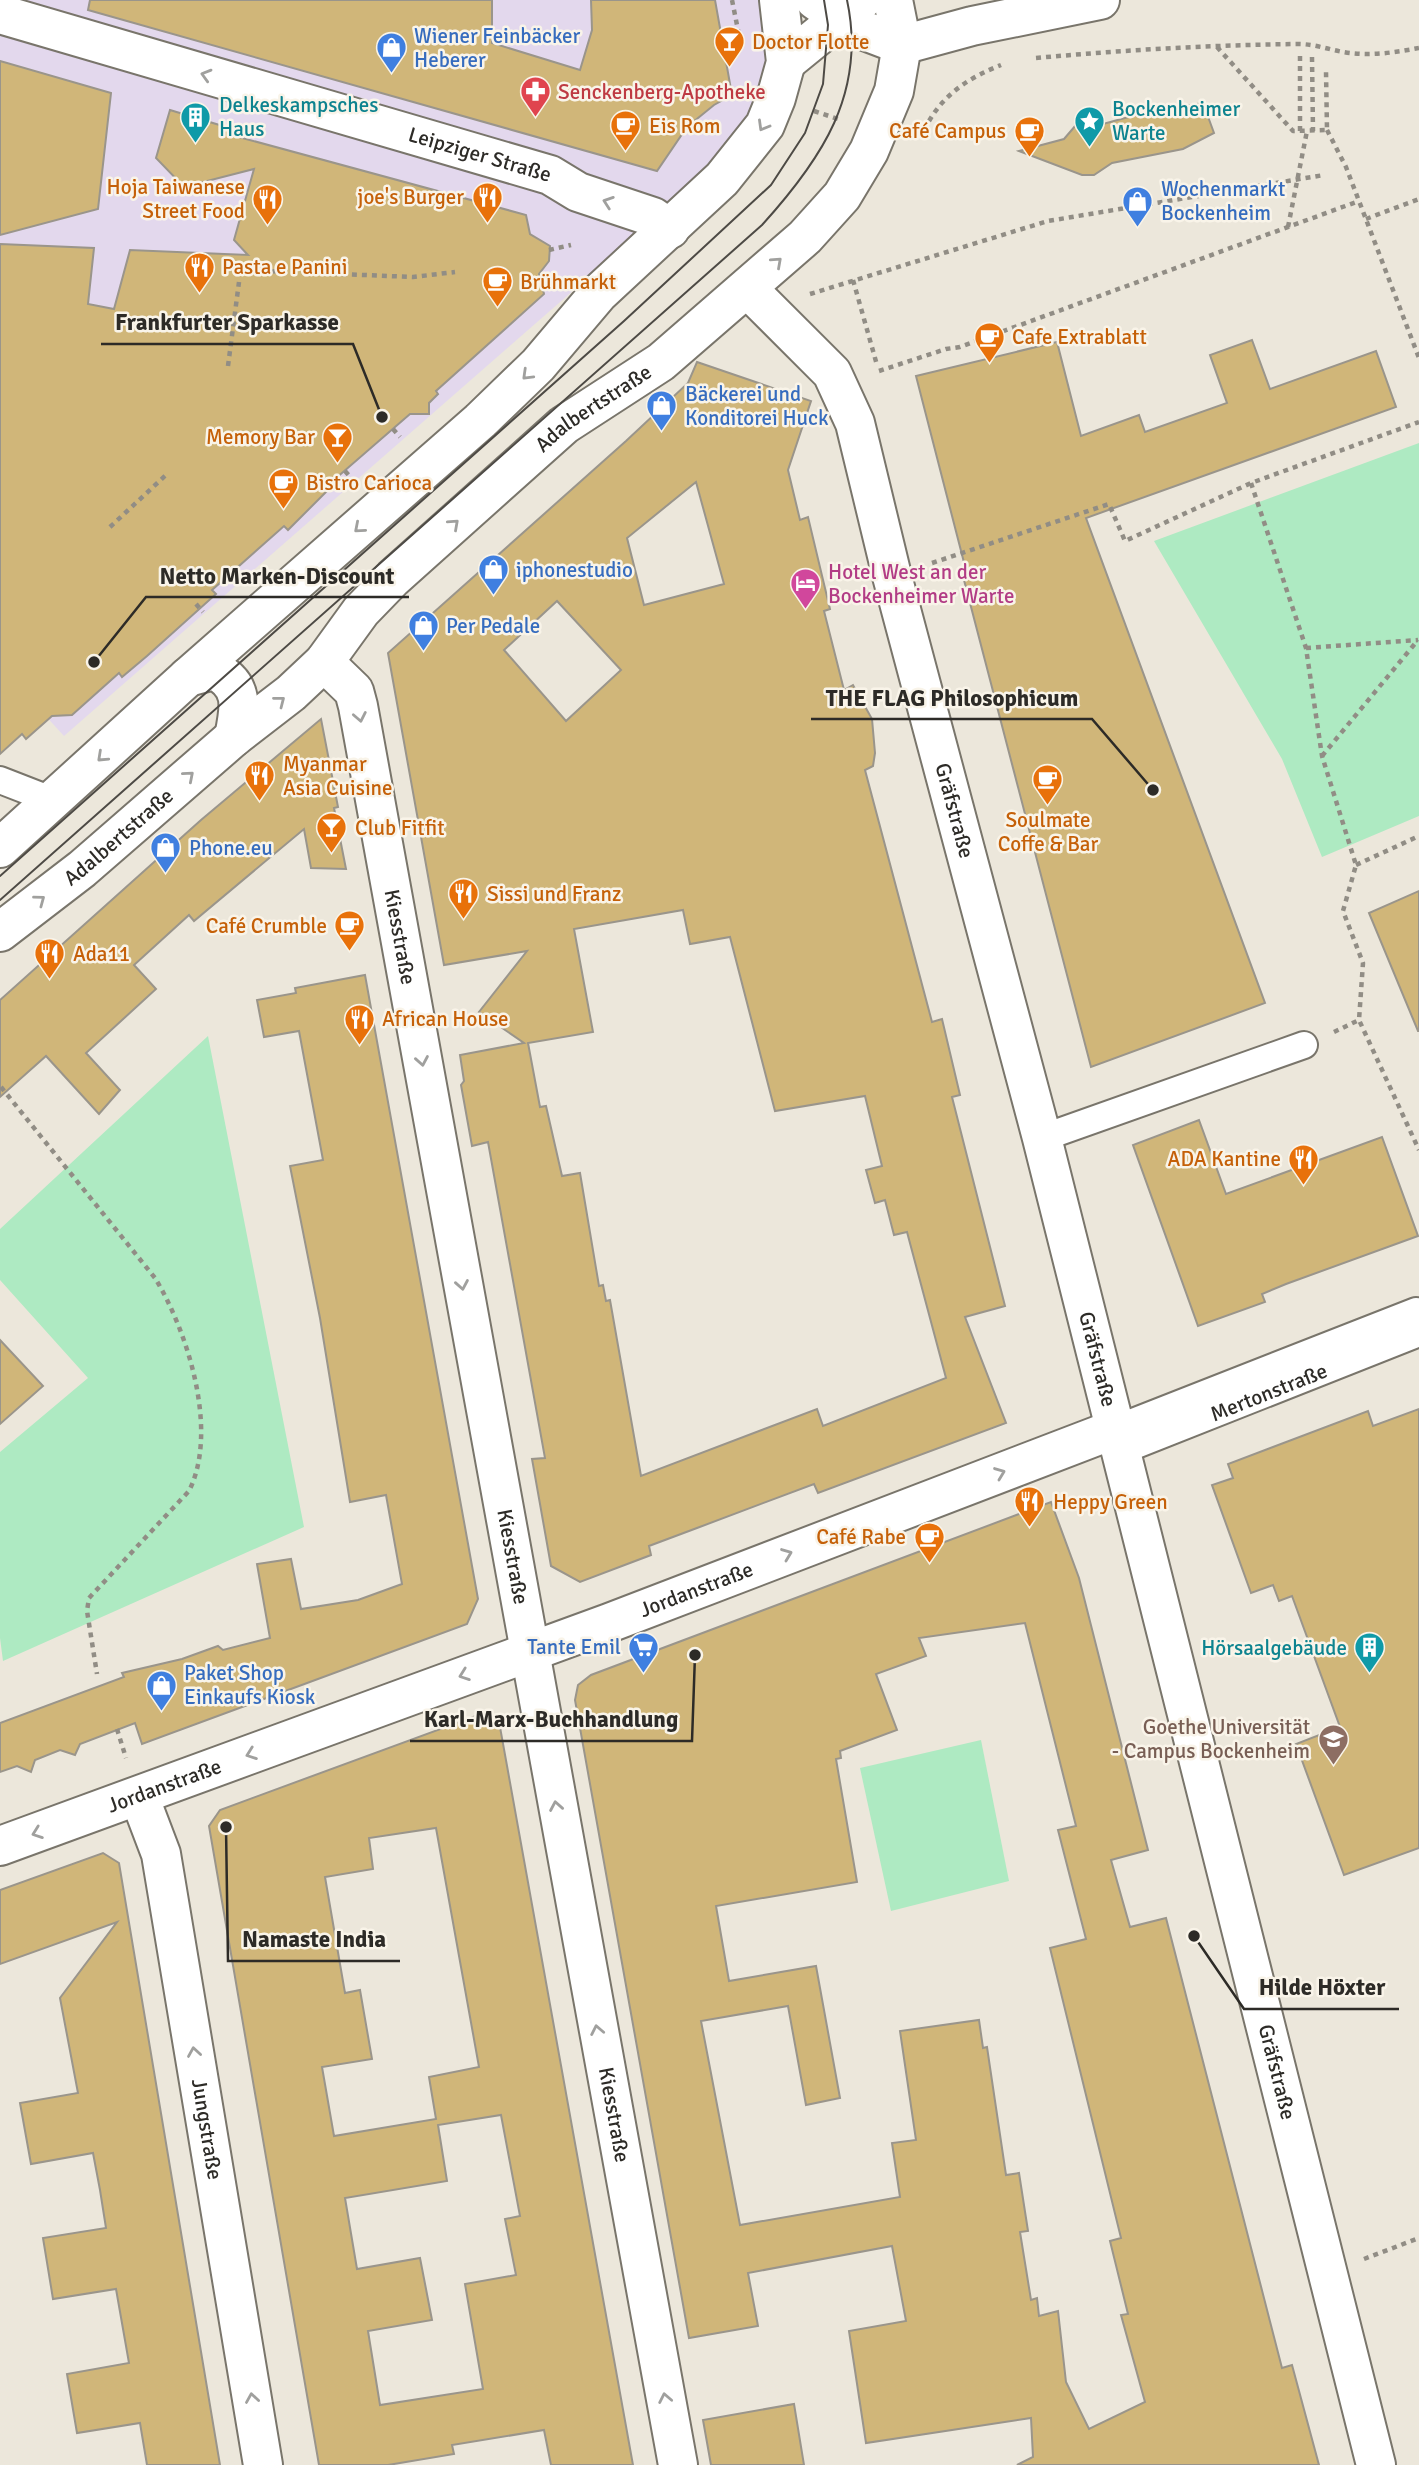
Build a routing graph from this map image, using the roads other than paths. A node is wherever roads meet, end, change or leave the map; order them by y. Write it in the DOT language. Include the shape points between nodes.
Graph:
graph roads {
  1 [pos="779,0"];
  2 [pos="893,0"];
  3 [pos="1100,0"];
  4 [pos="838,6"];
  5 [pos="12,11"];
  6 [pos="902,46"];
  7 [pos="786,62"];
  8 [pos="670,229"];
  9 [pos="748,289"];
  10 [pos="324,662"];
  11 [pos="188,677"];
  12 [pos="234,737"];
  13 [pos="0,780"];
  14 [pos="54,801"];
  15 [pos="0,848"];
  16 [pos="0,932"];
  17 [pos="1304,1045"];
  18 [pos="1042,1138"];
  19 [pos="1418,1322"];
  20 [pos="1118,1440"];
  21 [pos="528,1651"];
  22 [pos="139,1796"];
  23 [pos="0,1846"];
  24 [pos="263,2465"];
  25 [pos="678,2465"];
  26 [pos="1376,2465"];
  1 -- 7 [label="street"];
  2 -- 6 [label="street"];
  3 -- 6 [label="street" via="972,26"];
  4 -- 6 [label="street"];
  4 -- 7 [label="street"];
  8 -- 5 [label="street, Leipziger Straße, one-way" via="653,217 578,192 550,175"];
  9 -- 6 [label="street, Adalbertstraße, one-way" via="842,196 878,133 894,90"];
  7 -- 8 [label="street, one-way" via="765,125 722,179"];
  8 -- 11 [label="street, one-way" via="599,293 538,365 480,421"];
  10 -- 9 [label="street, Adalbertstraße, one-way" via="361,611 393,578 565,425 661,362"];
  9 -- 18 [label="street, Gräfstraße" via="832,373 855,423"];
  12 -- 10 [label="street, Adalbertstraße, one-way"];
  10 -- 21 [label="street, Kiesstraße, one-way" via="354,691 358,706"];
  11 -- 12 [label="street" via="214,670 238,690 241,701"];
  11 -- 14 [label="street, one-way"];
  16 -- 12 [label="street, Adalbertstraße, one-way" via="82,869"];
  13 -- 14 [label="lane"];
  14 -- 15 [label="street"];
  17 -- 18 [label="lane"];
  18 -- 20 [label="street, Gräfstraße"];
  19 -- 20 [label="lane, Mertonstraße"];
  21 -- 20 [label="street, Jordanstraße, one-way"];
  20 -- 26 [label="street, Gräfstraße"];
  21 -- 22 [label="street, Jordanstraße, one-way"];
  25 -- 21 [label="street, Kiesstraße, one-way"];
  22 -- 23 [label="street, Jordanstraße, one-way"];
  24 -- 22 [label="street, Jungstraße, one-way" via="161,1854"];
}
